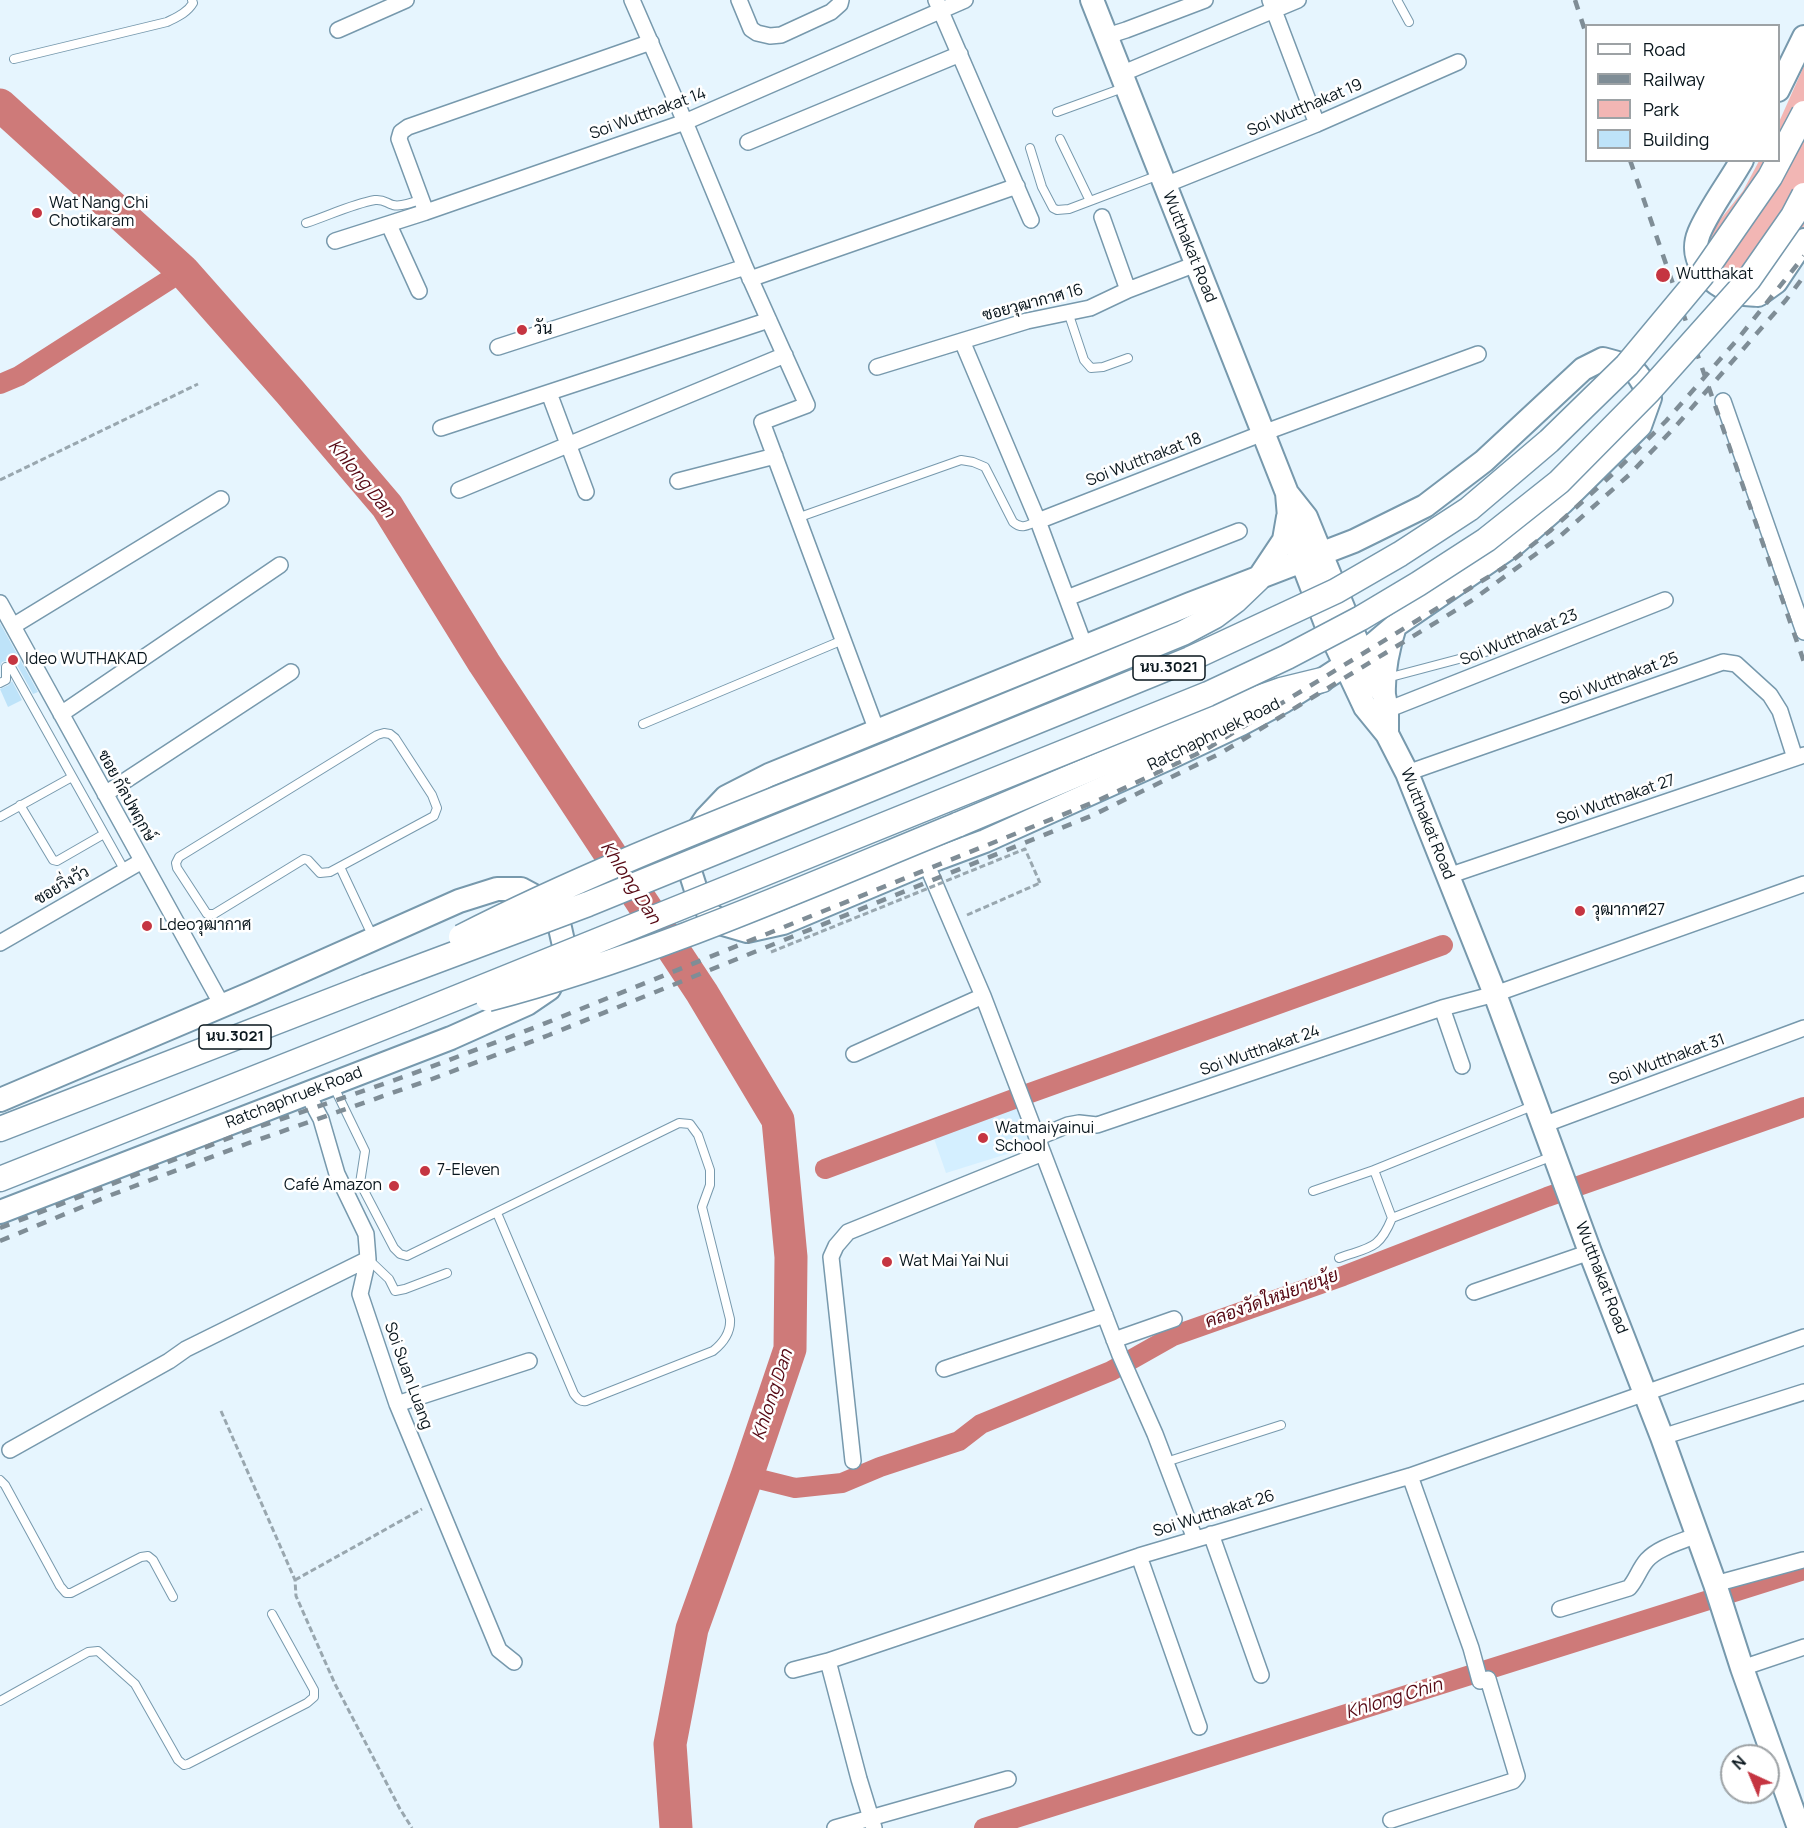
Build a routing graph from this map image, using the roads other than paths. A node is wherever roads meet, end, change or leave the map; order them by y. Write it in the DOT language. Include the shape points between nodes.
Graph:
graph roads {
  1 [pos="192,0"];
  2 [pos="406,0"];
  3 [pos="632,0"];
  4 [pos="739,0"];
  5 [pos="841,0"];
  6 [pos="964,0"];
  7 [pos="1092,0"];
  8 [pos="1205,0"];
  9 [pos="1298,0"];
  10 [pos="1397,0"];
  11 [pos="938,5"];
  12 [pos="1272,5"];
  13 [pos="1409,22"];
  14 [pos="338,30"];
  15 [pos="1107,36"];
  16 [pos="1804,37"];
  17 [pos="651,42"];
  18 [pos="960,54"];
  19 [pos="14,59"];
  20 [pos="1458,62"];
  21 [pos="1124,80"];
  22 [pos="1780,88"];
  23 [pos="1057,112"];
  24 [pos="1804,113"];
  25 [pos="686,122"];
  26 [pos="1317,124"];
  27 [pos="1060,139"];
  28 [pos="748,142"];
  29 [pos="1030,148"];
  30 [pos="1780,158"];
  31 [pos="1741,162"];
  32 [pos="1778,162"];
  33 [pos="1163,180"];
  34 [pos="1017,186"];
  35 [pos="1804,195"];
  36 [pos="1090,201"];
  37 [pos="424,206"];
  38 [pos="1102,218"];
  39 [pos="1031,220"];
  40 [pos="306,223"];
  41 [pos="389,225"];
  42 [pos="1804,240"];
  43 [pos="335,241"];
  44 [pos="1196,264"];
  45 [pos="748,273"];
  46 [pos="1128,290"];
  47 [pos="419,291"];
  48 [pos="1068,312"];
  49 [pos="769,320"];
  50 [pos="962,341"];
  51 [pos="498,346"];
  52 [pos="1478,354"];
  53 [pos="785,355"];
  54 [pos="1128,358"];
  55 [pos="877,367"];
  56 [pos="549,393"];
  57 [pos="1723,401"];
  58 [pos="441,428"];
  59 [pos="1263,433"];
  60 [pos="568,444"];
  61 [pos="775,456"];
  62 [pos="678,481"];
  63 [pos="459,490"];
  64 [pos="586,492"];
  65 [pos="221,499"];
  66 [pos="1297,517"];
  67 [pos="797,518"];
  68 [pos="1038,521"];
  69 [pos="1239,531"];
  70 [pos="1354,541"];
  71 [pos="1312,557"];
  72 [pos="280,565"];
  73 [pos="1258,579"];
  74 [pos="1067,598"];
  75 [pos="1665,600"];
  76 [pos="0,603"];
  77 [pos="13,626"];
  78 [pos="1395,626"];
  79 [pos="1804,632"];
  80 [pos="843,640"];
  81 [pos="1085,647"];
  82 [pos="1493,650"];
  83 [pos="1353,659"];
  84 [pos="291,672"];
  85 [pos="1322,680"];
  86 [pos="0,683"];
  87 [pos="1380,697"];
  88 [pos="61,714"];
  89 [pos="643,724"];
  90 [pos="877,730"];
  91 [pos="1800,757"];
  92 [pos="1407,773"];
  93 [pos="72,777"];
  94 [pos="105,794"];
  95 [pos="21,805"];
  96 [pos="0,817"];
  97 [pos="104,834"];
  98 [pos="141,861"];
  99 [pos="926,864"];
  100 [pos="340,867"];
  101 [pos="125,871"];
  102 [pos="1448,876"];
  103 [pos="1804,884"];
  104 [pos="374,939"];
  105 [pos="0,943"];
  106 [pos="366,987"];
  107 [pos="1495,994"];
  108 [pos="983,996"];
  109 [pos="222,1005"];
  110 [pos="1442,1008"];
  111 [pos="404,1019"];
  112 [pos="1804,1028"];
  113 [pos="854,1054"];
  114 [pos="1462,1066"];
  115 [pos="333,1083"];
  116 [pos="307,1093"];
  117 [pos="0,1100"];
  118 [pos="1540,1115"];
  119 [pos="0,1129"];
  120 [pos="1038,1137"];
  121 [pos="1043,1153"];
  122 [pos="1554,1155"];
  123 [pos="1374,1170"];
  124 [pos="0,1179"];
  125 [pos="1313,1191"];
  126 [pos="0,1212"];
  127 [pos="497,1213"];
  128 [pos="1392,1218"];
  129 [pos="1590,1252"];
  130 [pos="1339,1258"];
  131 [pos="368,1259"];
  132 [pos="447,1273"];
  133 [pos="1474,1292"];
  134 [pos="1105,1315"];
  135 [pos="1174,1319"];
  136 [pos="1804,1337"];
  137 [pos="1114,1340"];
  138 [pos="530,1361"];
  139 [pos="944,1369"];
  140 [pos="1804,1392"];
  141 [pos="1646,1394"];
  142 [pos="397,1404"];
  143 [pos="1281,1425"];
  144 [pos="1662,1437"];
  145 [pos="10,1450"];
  146 [pos="853,1461"];
  147 [pos="1166,1462"];
  148 [pos="1410,1476"];
  149 [pos="0,1480"];
  150 [pos="1211,1534"];
  151 [pos="1697,1535"];
  152 [pos="1195,1539"];
  153 [pos="1138,1556"];
  154 [pos="1803,1560"];
  155 [pos="1717,1592"];
  156 [pos="173,1597"];
  157 [pos="1560,1609"];
  158 [pos="272,1614"];
  159 [pos="1804,1647"];
  160 [pos="828,1661"];
  161 [pos="514,1662"];
  162 [pos="1742,1668"];
  163 [pos="793,1670"];
  164 [pos="1261,1675"];
  165 [pos="0,1701"];
  166 [pos="1199,1727"];
  167 [pos="1008,1779"];
  168 [pos="1391,1820"];
  169 [pos="873,1823"];
  170 [pos="835,1828"];
  171 [pos="1798,1828"];
  1 -- 19 [label="lane" via="190,8 166,22"];
  2 -- 14 [label="street"];
  3 -- 17 [label="street"];
  4 -- 5 [label="street" via="751,29 770,36 831,12"];
  6 -- 11 [label="street, Soi Wutthakat 14"];
  7 -- 15 [label="main road, Wutthakat Road"];
  8 -- 15 [label="street"];
  9 -- 12 [label="street"];
  10 -- 13 [label="lane"];
  11 -- 18 [label="street"];
  11 -- 25 [label="street, Soi Wutthakat 14"];
  12 -- 21 [label="street"];
  12 -- 26 [label="street"];
  15 -- 21 [label="main road, Wutthakat Road"];
  16 -- 22 [label="main road"];
  17 -- 25 [label="street"];
  17 -- 37 [label="street" via="401,132 399,139"];
  18 -- 28 [label="street"];
  18 -- 34 [label="street"];
  20 -- 26 [label="street, Soi Wutthakat 19"];
  21 -- 23 [label="lane"];
  21 -- 33 [label="main road, Wutthakat Road"];
  24 -- 30 [label="main road, นบ.3021, bridge"];
  25 -- 37 [label="street, Soi Wutthakat 14"];
  25 -- 45 [label="street"];
  26 -- 33 [label="street, Soi Wutthakat 19"];
  27 -- 36 [label="lane"];
  29 -- 36 [label="lane" via="1053,208 1069,209"];
  31 -- 42 [label="main road" via="1698,234 1696,255 1706,275 1721,287 1758,295 1776,282"];
  32 -- 106 [label="main road, นบ.3021, bridge" via="1702,275 1627,365 1549,441 1478,502 1400,554 1336,591 1190,659 588,904"];
  33 -- 36 [label="lane"];
  33 -- 44 [label="main road, Wutthakat Road"];
  34 -- 39 [label="street"];
  34 -- 45 [label="street"];
  35 -- 111 [label="main road, Ratchaphruek Road / นบ.3021, bridge" via="1749,279 1649,391 1559,482 1485,540 1361,618 1208,694"];
  37 -- 40 [label="lane" via="372,201"];
  37 -- 41 [label="street, Soi Wutthakat 14"];
  38 -- 46 [label="street"];
  41 -- 43 [label="street, Soi Wutthakat 14"];
  41 -- 47 [label="street"];
  44 -- 46 [label="street, ซอยวุฒากาศ 16"];
  44 -- 59 [label="main road, Wutthakat Road"];
  45 -- 49 [label="street"];
  45 -- 51 [label="street"];
  46 -- 48 [label="street, ซอยวุฒากาศ 16" via="1090,308"];
  48 -- 50 [label="street, ซอยวุฒากาศ 16"];
  48 -- 54 [label="lane" via="1084,360 1091,368"];
  49 -- 53 [label="street"];
  49 -- 56 [label="street"];
  50 -- 55 [label="street, ซอยวุฒากาศ 16"];
  50 -- 68 [label="street"];
  52 -- 59 [label="street, Soi Wutthakat 18"];
  53 -- 60 [label="street"];
  53 -- 61 [label="street" via="807,405 762,422"];
  56 -- 58 [label="street"];
  56 -- 60 [label="street"];
  57 -- 79 [label="street"];
  59 -- 66 [label="main road, Wutthakat Road"];
  59 -- 68 [label="street, Soi Wutthakat 18"];
  60 -- 63 [label="street"];
  60 -- 64 [label="street"];
  61 -- 62 [label="street"];
  61 -- 67 [label="street"];
  65 -- 77 [label="street"];
  66 -- 70 [label="main road" via="1337,539"];
  66 -- 71 [label="main road, Wutthakat Road"];
  66 -- 73 [label="main road"];
  67 -- 68 [label="lane" via="961,460 985,467 1018,526"];
  67 -- 80 [label="street"];
  68 -- 74 [label="street"];
  69 -- 74 [label="street"];
  70 -- 71 [label="main road, Ratchaphruek Road"];
  70 -- 78 [label="main road, Ratchaphruek Road" via="1425,506 1484,461 1583,369 1603,359 1629,365 1641,378 1650,398 1640,426 1626,441 1516,543"];
  71 -- 73 [label="main road, Ratchaphruek Road"];
  71 -- 83 [label="main road, Wutthakat Road" via="1326,624"];
  72 -- 88 [label="street"];
  73 -- 81 [label="main road, Ratchaphruek Road"];
  73 -- 106 [label="main road, bridge" via="1215,616 1184,633 652,850 484,926"];
  74 -- 81 [label="street"];
  75 -- 87 [label="street, Soi Wutthakat 23"];
  76 -- 77 [label="street, ซอย กัลปพฤกษ์"];
  77 -- 88 [label="street, ซอย กัลปพฤกษ์"];
  78 -- 83 [label="main road, Ratchaphruek Road"];
  78 -- 87 [label="main road"];
  80 -- 89 [label="lane"];
  80 -- 90 [label="street"];
  81 -- 90 [label="main road, Ratchaphruek Road"];
  82 -- 87 [label="lane"];
  83 -- 85 [label="main road, Ratchaphruek Road"];
  83 -- 87 [label="main road, Wutthakat Road"];
  84 -- 94 [label="street"];
  85 -- 87 [label="main road"];
  85 -- 99 [label="main road, Ratchaphruek Road" via="1156,764"];
  85 -- 111 [label="main road, bridge" via="1262,697 699,930 530,988"];
  86 -- 93 [label="lane" via="6,680 6,667 12,669"];
  87 -- 92 [label="main road, Wutthakat Road" via="1387,734"];
  88 -- 94 [label="street, ซอย กัลปพฤกษ์"];
  90 -- 99 [label="main road, Ratchaphruek Road" via="769,774 726,797 692,839 688,865 696,890 708,912 723,924 747,931 783,923"];
  91 -- 92 [label="street, Soi Wutthakat 25" via="1770,696 1736,664 1723,662"];
  91 -- 102 [label="street, Soi Wutthakat 27"];
  92 -- 102 [label="main road, Wutthakat Road"];
  93 -- 95 [label="lane"];
  93 -- 97 [label="lane"];
  94 -- 98 [label="street, ซอย กัลปพฤกษ์"];
  95 -- 96 [label="lane"];
  95 -- 97 [label="lane" via="53,860"];
  97 -- 101 [label="lane"];
  98 -- 101 [label="street, ซอยวิ่งวัว"];
  98 -- 109 [label="street, ซอย กัลปพฤกษ์"];
  99 -- 108 [label="street"];
  100 -- 100 [label="lane" via="431,818 437,811 437,803 390,734 377,735 182,854 176,863 210,915 304,859 320,873"];
  100 -- 104 [label="lane"];
  101 -- 105 [label="street, ซอยวิ่งวัว"];
  102 -- 107 [label="main road, Wutthakat Road"];
  103 -- 107 [label="street, Soi Wutthakat 24"];
  104 -- 109 [label="main road, Ratchaphruek Road / นบ.3021"];
  104 -- 115 [label="main road, Ratchaphruek Road / นบ.3021" via="459,901 497,889 521,889 547,906 557,920 565,950 549,989 527,1004"];
  106 -- 119 [label="main road, นบ.3021"];
  107 -- 110 [label="street, Soi Wutthakat 24"];
  107 -- 118 [label="main road, Wutthakat Road"];
  108 -- 113 [label="street"];
  108 -- 120 [label="street"];
  109 -- 117 [label="main road, Ratchaphruek Road / นบ.3021"];
  110 -- 114 [label="street"];
  110 -- 120 [label="street, Soi Wutthakat 24" via="1097,1125 1068,1125"];
  111 -- 124 [label="main road, Ratchaphruek Road / นบ.3021"];
  112 -- 118 [label="street, Soi Wutthakat 31"];
  115 -- 116 [label="main road, Ratchaphruek Road / นบ.3021"];
  115 -- 127 [label="lane" via="365,1154 360,1183 400,1254 412,1255"];
  116 -- 126 [label="main road, Ratchaphruek Road / นบ.3021"];
  116 -- 131 [label="street, Soi Suan Luang" via="321,1119 337,1174 366,1234"];
  118 -- 122 [label="main road, Wutthakat Road"];
  118 -- 123 [label="lane"];
  120 -- 121 [label="street"];
  121 -- 134 [label="street"];
  121 -- 146 [label="street" via="848,1232 836,1246 831,1257"];
  122 -- 128 [label="lane"];
  122 -- 129 [label="main road, Wutthakat Road"];
  123 -- 125 [label="lane"];
  123 -- 128 [label="lane"];
  127 -- 127 [label="lane" via="679,1123 690,1124 710,1170 710,1185 702,1207 730,1319 728,1333 713,1351 582,1401 574,1394"];
  128 -- 130 [label="lane" via="1375,1245"];
  129 -- 133 [label="street"];
  129 -- 141 [label="main road, Wutthakat Road"];
  131 -- 132 [label="lane" via="389,1279 395,1291"];
  131 -- 142 [label="street, Soi Suan Luang" via="360,1294"];
  131 -- 145 [label="street" via="186,1349"];
  134 -- 137 [label="street"];
  134 -- 139 [label="street"];
  135 -- 137 [label="street"];
  136 -- 141 [label="street, Soi Wutthakat 26"];
  137 -- 147 [label="street"];
  138 -- 142 [label="street"];
  140 -- 144 [label="street"];
  141 -- 144 [label="main road, Wutthakat Road"];
  141 -- 148 [label="street, Soi Wutthakat 26"];
  142 -- 161 [label="street, Soi Suan Luang" via="499,1650"];
  143 -- 147 [label="lane"];
  144 -- 151 [label="main road, Wutthakat Road"];
  147 -- 152 [label="street"];
  148 -- 150 [label="street, Soi Wutthakat 26"];
  148 -- 168 [label="street" via="1480,1682 1488,1679 1517,1773 1516,1779"];
  149 -- 156 [label="lane" via="66,1593 148,1556"];
  150 -- 152 [label="street, Soi Wutthakat 26"];
  150 -- 164 [label="street"];
  151 -- 155 [label="main road, Wutthakat Road"];
  151 -- 157 [label="street" via="1648,1559 1629,1588"];
  152 -- 153 [label="street, Soi Wutthakat 26"];
  153 -- 160 [label="street, Soi Wutthakat 26"];
  153 -- 166 [label="street"];
  154 -- 155 [label="street"];
  155 -- 162 [label="main road, Wutthakat Road"];
  158 -- 165 [label="lane" via="315,1697 188,1764 178,1760 135,1684 98,1651 88,1652"];
  159 -- 162 [label="street"];
  160 -- 163 [label="street, Soi Wutthakat 26"];
  160 -- 169 [label="street"];
  162 -- 171 [label="main road, Wutthakat Road"];
  167 -- 169 [label="street"];
  169 -- 170 [label="street"];
}
